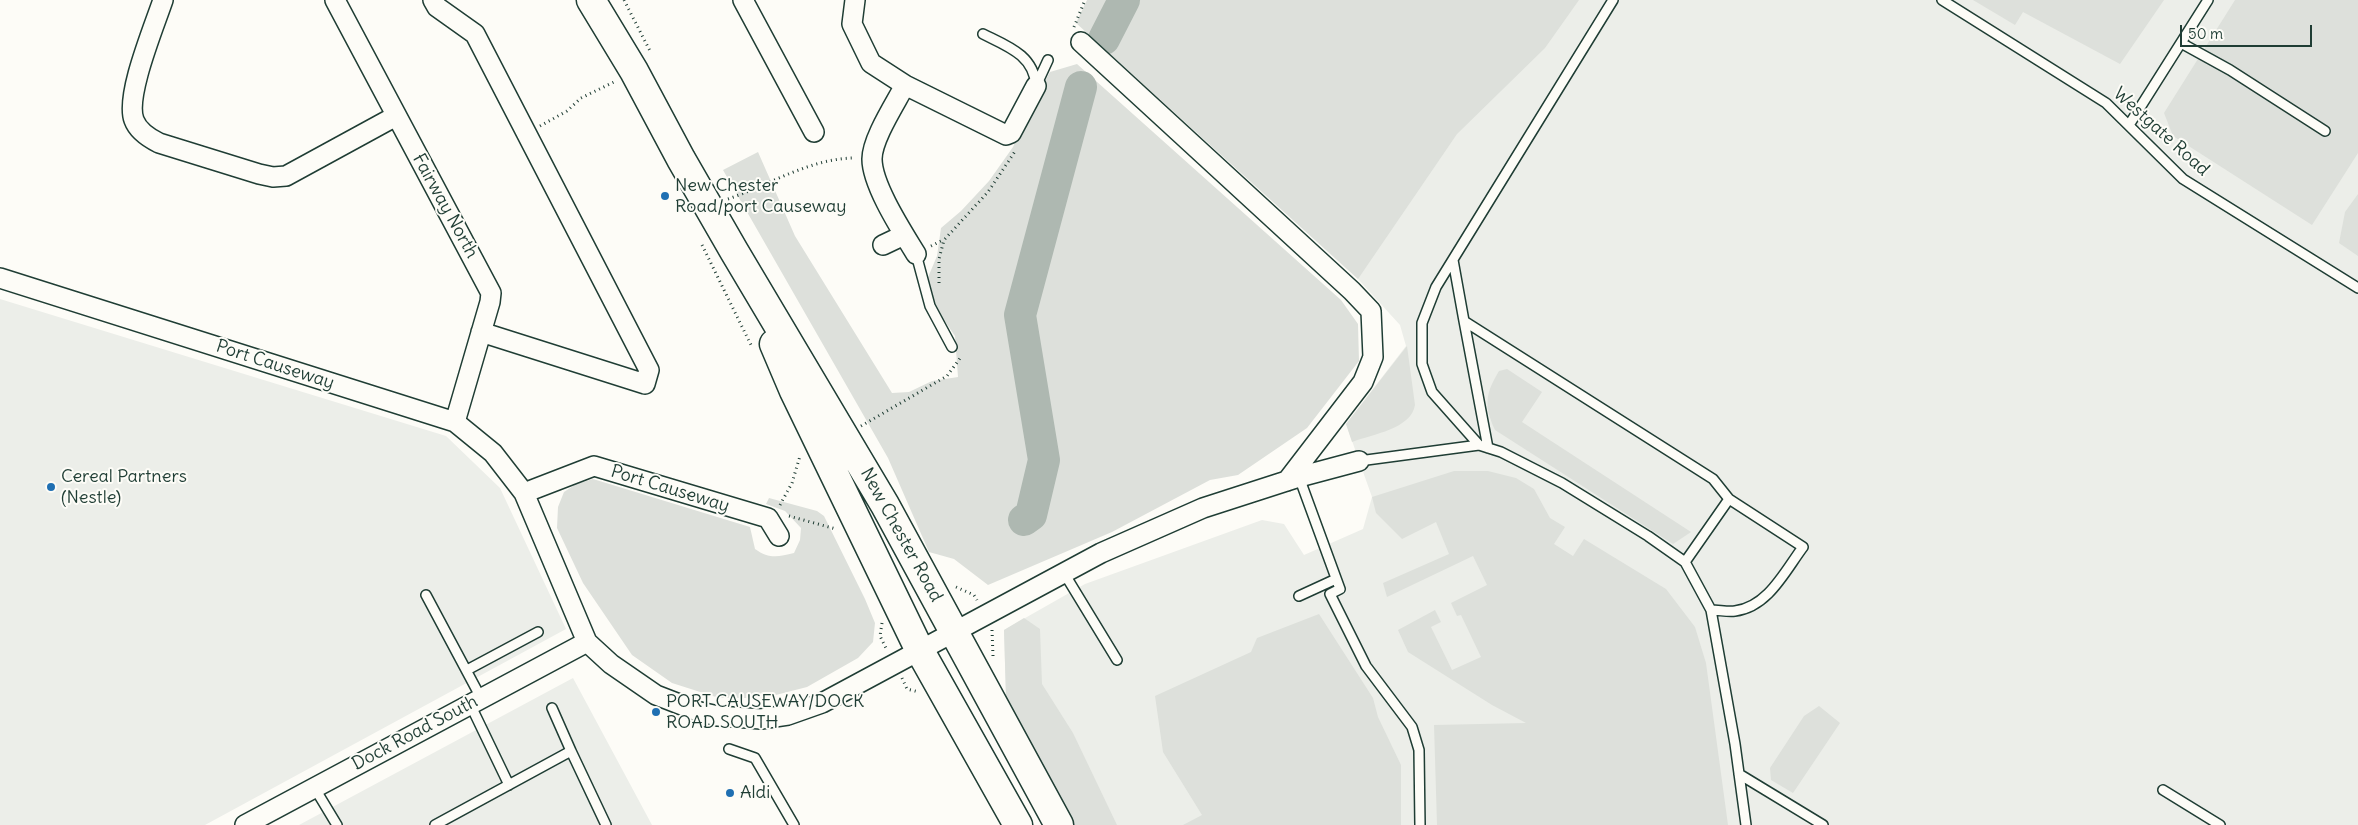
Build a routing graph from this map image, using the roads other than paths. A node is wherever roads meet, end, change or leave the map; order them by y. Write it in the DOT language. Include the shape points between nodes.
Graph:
graph roads {
  1 [pos="163,0"];
  2 [pos="335,0"];
  3 [pos="433,0"];
  4 [pos="591,0"];
  5 [pos="604,0"];
  6 [pos="743,0"];
  7 [pos="855,0"];
  8 [pos="1613,0"];
  9 [pos="1942,0"];
  10 [pos="2208,0"];
  11 [pos="983,34"];
  12 [pos="1076,38"];
  13 [pos="2181,42"];
  14 [pos="1048,60"];
  15 [pos="634,71"];
  16 [pos="904,85"];
  17 [pos="1036,86"];
  18 [pos="396,116"];
  19 [pos="2128,125"];
  20 [pos="2325,131"];
  21 [pos="814,132"];
  22 [pos="904,234"];
  23 [pos="883,245"];
  24 [pos="734,251"];
  25 [pos="916,254"];
  26 [pos="1453,260"];
  27 [pos="0,278"];
  28 [pos="2358,288"];
  29 [pos="1464,320"];
  30 [pos="480,332"];
  31 [pos="956,348"];
  32 [pos="455,422"];
  33 [pos="1483,446"];
  34 [pos="1359,461"];
  35 [pos="1293,479"];
  36 [pos="524,493"];
  37 [pos="1729,499"];
  38 [pos="779,536"];
  39 [pos="1685,562"];
  40 [pos="1064,573"];
  41 [pos="1336,579"];
  42 [pos="426,596"];
  43 [pos="1299,596"];
  44 [pos="1712,610"];
  45 [pos="953,631"];
  46 [pos="538,632"];
  47 [pos="587,642"];
  48 [pos="919,649"];
  49 [pos="1117,660"];
  50 [pos="467,670"];
  51 [pos="476,701"];
  52 [pos="552,708"];
  53 [pos="729,749"];
  54 [pos="571,751"];
  55 [pos="1739,774"];
  56 [pos="509,785"];
  57 [pos="314,787"];
  58 [pos="2163,790"];
  59 [pos="245,825"];
  60 [pos="337,825"];
  61 [pos="435,825"];
  62 [pos="606,825"];
  63 [pos="794,825"];
  64 [pos="1018,825"];
  65 [pos="1058,825"];
  66 [pos="1420,825"];
  67 [pos="1746,825"];
  68 [pos="1823,825"];
  69 [pos="2220,825"];
  1 -- 18 [label="street" via="132,94 134,121 154,140 259,174 286,176"];
  2 -- 18 [label="street, Fairway North"];
  3 -- 30 [label="street" via="437,7 475,34 649,370 645,384"];
  4 -- 15 [label="highway, New Chester Road"];
  5 -- 15 [label="highway, New Chester Road"];
  6 -- 21 [label="street"];
  7 -- 16 [label="street" via="852,24 872,62"];
  8 -- 26 [label="lane"];
  9 -- 19 [label="lane, Westgate Road" via="2106,103"];
  10 -- 13 [label="lane"];
  11 -- 17 [label="lane" via="1024,56 1036,79"];
  12 -- 35 [label="street" via="1371,312 1373,357 1363,382"];
  13 -- 19 [label="lane"];
  13 -- 20 [label="lane"];
  14 -- 17 [label="lane"];
  15 -- 24 [label="highway, New Chester Road"];
  16 -- 17 [label="street" via="1006,134 1011,132"];
  16 -- 22 [label="street" via="875,144 872,158 885,200"];
  18 -- 30 [label="street, Fairway North" via="491,293"];
  19 -- 28 [label="lane, Westgate Road" via="2183,179"];
  22 -- 23 [label="street"];
  22 -- 25 [label="street"];
  24 -- 45 [label="highway, New Chester Road" via="885,505"];
  24 -- 48 [label="highway, New Chester Road" via="794,391"];
  25 -- 31 [label="lane" via="930,306"];
  26 -- 29 [label="lane"];
  26 -- 33 [label="lane" via="1436,287 1422,323 1422,364 1432,392"];
  27 -- 32 [label="street, Port Causeway"];
  29 -- 33 [label="lane"];
  29 -- 37 [label="lane" via="1713,479"];
  30 -- 32 [label="street, Fairway North"];
  32 -- 36 [label="street, Port Causeway" via="493,453"];
  33 -- 34 [label="lane"];
  33 -- 39 [label="lane" via="1562,483"];
  34 -- 35 [label="street, Port Causeway"];
  35 -- 40 [label="street, Port Causeway" via="1203,508 1100,553"];
  35 -- 41 [label="lane"];
  36 -- 38 [label="street, Port Causeway" via="594,466 768,518"];
  36 -- 47 [label="street, Port Causeway"];
  37 -- 39 [label="lane"];
  37 -- 44 [label="lane" via="1802,547 1767,596 1736,611"];
  39 -- 44 [label="lane"];
  40 -- 45 [label="street, Port Causeway"];
  40 -- 49 [label="lane"];
  41 -- 43 [label="lane"];
  41 -- 66 [label="lane" via="1340,590 1330,594 1366,666 1412,727 1419,750"];
  42 -- 50 [label="lane"];
  44 -- 55 [label="lane"];
  45 -- 48 [label="street, Port Causeway"];
  45 -- 65 [label="highway, New Chester Road"];
  46 -- 50 [label="lane"];
  47 -- 48 [label="street, Port Causeway" via="611,664 656,695 718,716 761,719 788,715 822,702"];
  47 -- 51 [label="street, Dock Road South"];
  48 -- 64 [label="highway, New Chester Road"];
  50 -- 51 [label="lane"];
  51 -- 56 [label="lane"];
  51 -- 57 [label="street, Dock Road South"];
  52 -- 54 [label="lane"];
  53 -- 63 [label="lane" via="755,758"];
  54 -- 56 [label="lane"];
  54 -- 62 [label="lane"];
  55 -- 67 [label="lane"];
  55 -- 68 [label="lane"];
  56 -- 61 [label="lane"];
  57 -- 59 [label="street, Dock Road South"];
  57 -- 60 [label="lane"];
  58 -- 69 [label="lane"];
}
